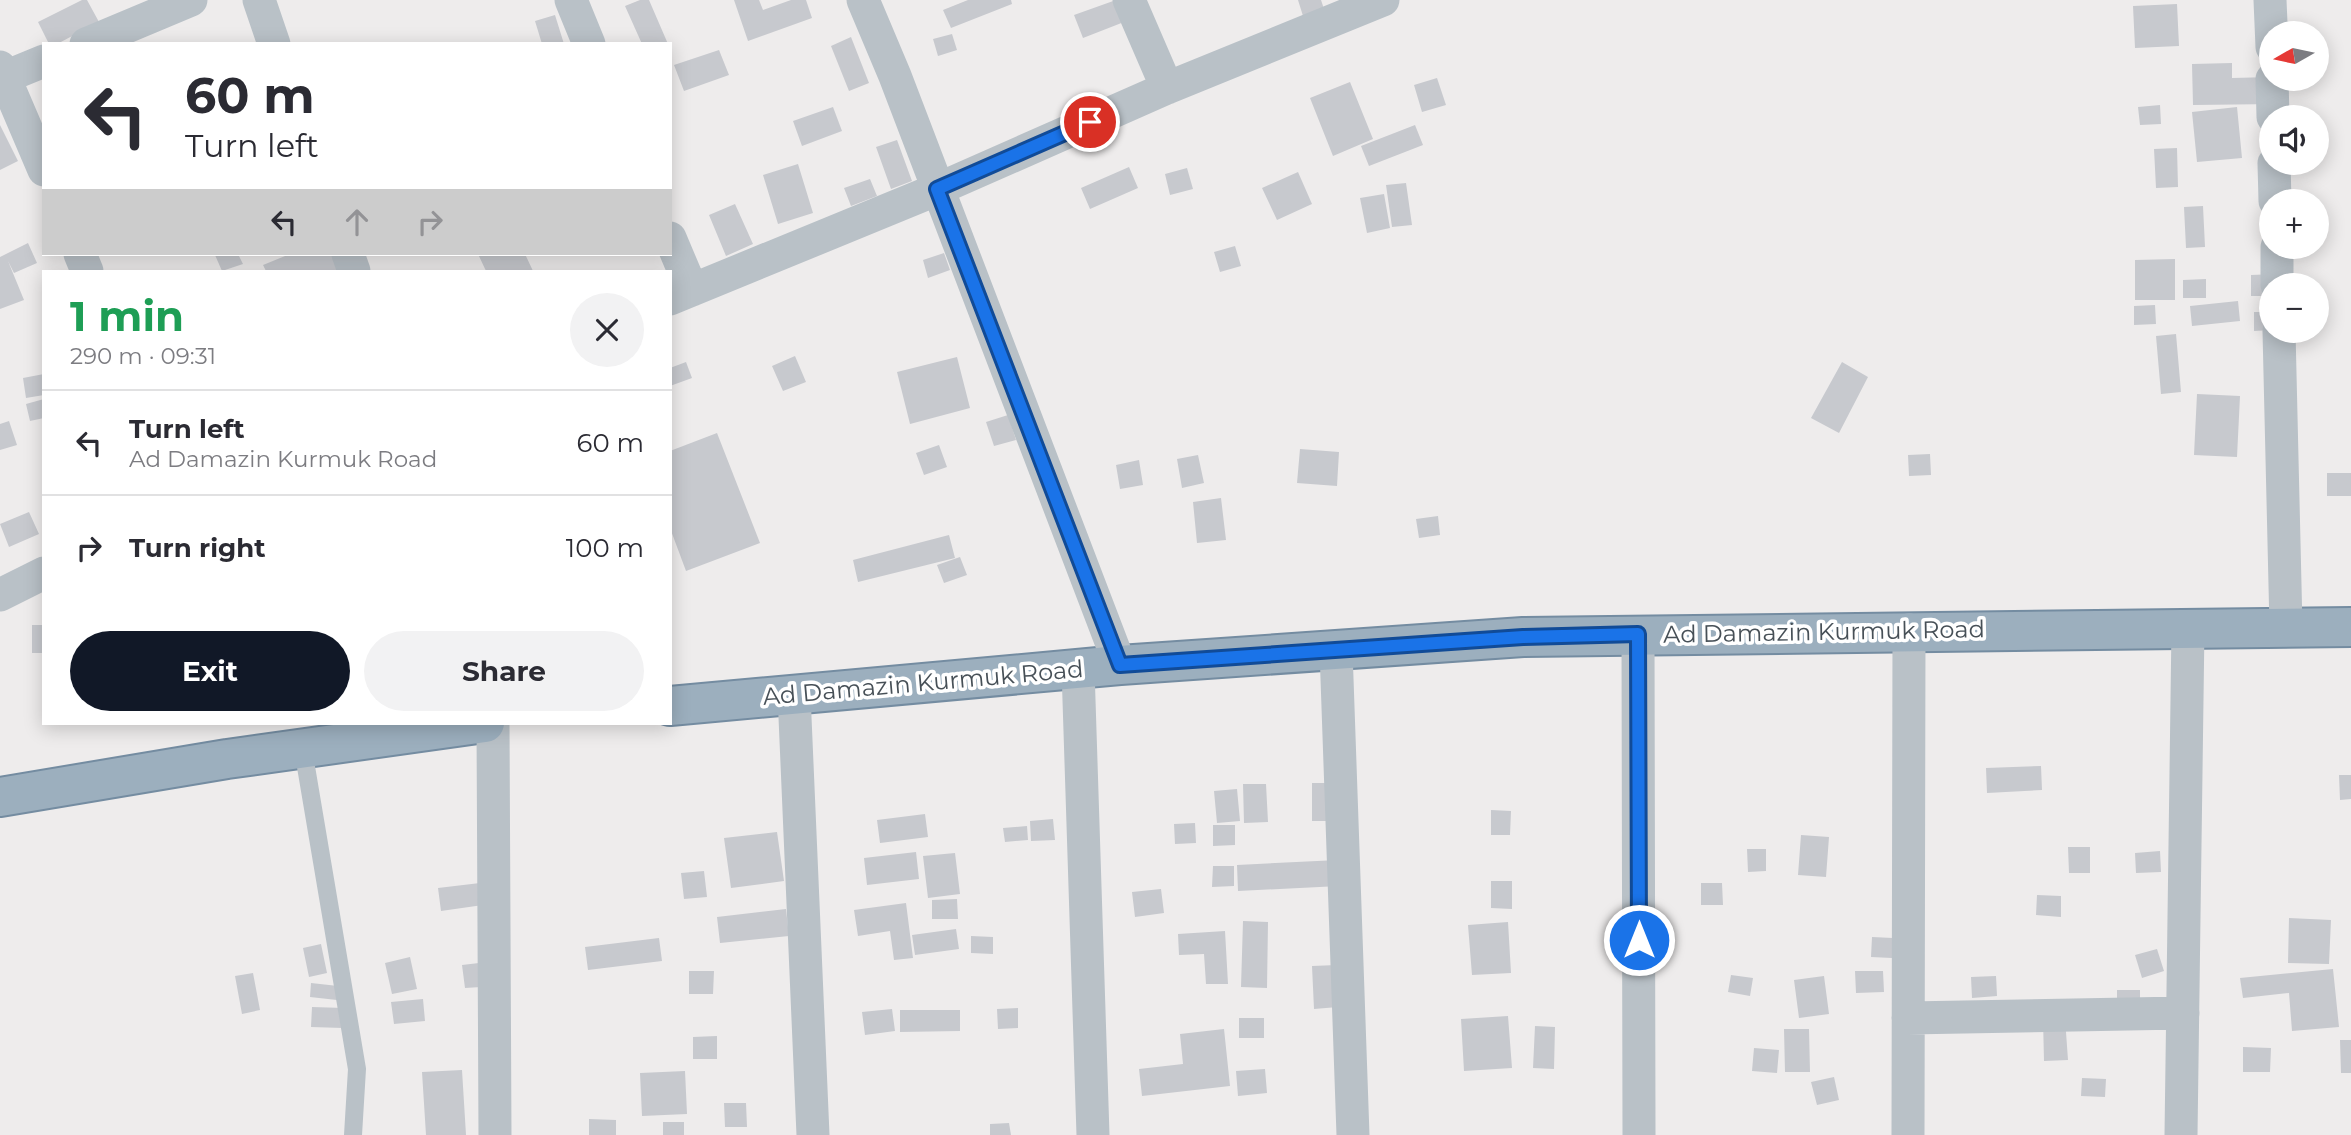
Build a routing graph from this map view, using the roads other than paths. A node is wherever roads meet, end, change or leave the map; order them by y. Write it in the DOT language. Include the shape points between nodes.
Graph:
graph roads {
  1 [pos="191,0"];
  2 [pos="259,0"];
  3 [pos="571,0"];
  4 [pos="863,0"];
  5 [pos="1129,0"];
  6 [pos="1383,0"];
  7 [pos="2270,0"];
  8 [pos="2271,21"];
  9 [pos="91,42"];
  10 [pos="273,42"];
  11 [pos="588,42"];
  12 [pos="42,62"];
  13 [pos="1,75"];
  14 [pos="1167,88"];
  15 [pos="42,166"];
  16 [pos="937,189"];
  17 [pos="672,248"];
  18 [pos="681,295"];
  19 [pos="2279,343"];
  20 [pos="42,574"];
  21 [pos="0,595"];
  22 [pos="2351,626"];
  23 [pos="2188,627"];
  24 [pos="2286,627"];
  25 [pos="1909,631"];
  26 [pos="1638,634"];
  27 [pos="1336,650"];
  28 [pos="1120,665"];
  29 [pos="1078,669"];
  30 [pos="794,694"];
  31 [pos="672,705"];
  32 [pos="471,725"];
  33 [pos="493,725"];
  34 [pos="303,749"];
  35 [pos="0,797"];
  36 [pos="2183,1013"];
  37 [pos="1908,1018"];
  38 [pos="354,1135"];
  39 [pos="495,1135"];
  40 [pos="813,1135"];
  41 [pos="1093,1135"];
  42 [pos="1353,1135"];
  43 [pos="1639,1135"];
  44 [pos="1908,1135"];
  45 [pos="2181,1135"];
  1 -- 9 [label="street"];
  2 -- 10 [label="street"];
  3 -- 11 [label="street"];
  4 -- 16 [label="street"];
  5 -- 14 [label="street"];
  6 -- 14 [label="street"];
  7 -- 8 [label="street"];
  12 -- 13 [label="street"];
  13 -- 15 [label="street"];
  14 -- 16 [label="street"];
  16 -- 18 [label="street"];
  16 -- 28 [label="street"];
  17 -- 18 [label="street"];
  19 -- 24 [label="street"];
  20 -- 21 [label="street"];
  22 -- 24 [label="highway, Ad Damazin Kurmuk Road"];
  23 -- 24 [label="highway, Ad Damazin Kurmuk Road"];
  23 -- 25 [label="highway, Ad Damazin Kurmuk Road"];
  23 -- 36 [label="street"];
  25 -- 26 [label="highway, Ad Damazin Kurmuk Road"];
  25 -- 37 [label="street"];
  26 -- 27 [label="highway, Ad Damazin Kurmuk Road"];
  26 -- 43 [label="street"];
  27 -- 28 [label="highway, Ad Damazin Kurmuk Road"];
  27 -- 42 [label="street"];
  28 -- 29 [label="highway, Ad Damazin Kurmuk Road"];
  29 -- 30 [label="highway, Ad Damazin Kurmuk Road"];
  29 -- 41 [label="street"];
  30 -- 31 [label="highway, Ad Damazin Kurmuk Road"];
  30 -- 40 [label="street"];
  32 -- 34 [label="highway"];
  33 -- 39 [label="street"];
  34 -- 35 [label="highway"];
  34 -- 38 [label="lane" via="357,1069"];
  36 -- 37 [label="street"];
  36 -- 45 [label="street"];
  37 -- 44 [label="street"];
}
